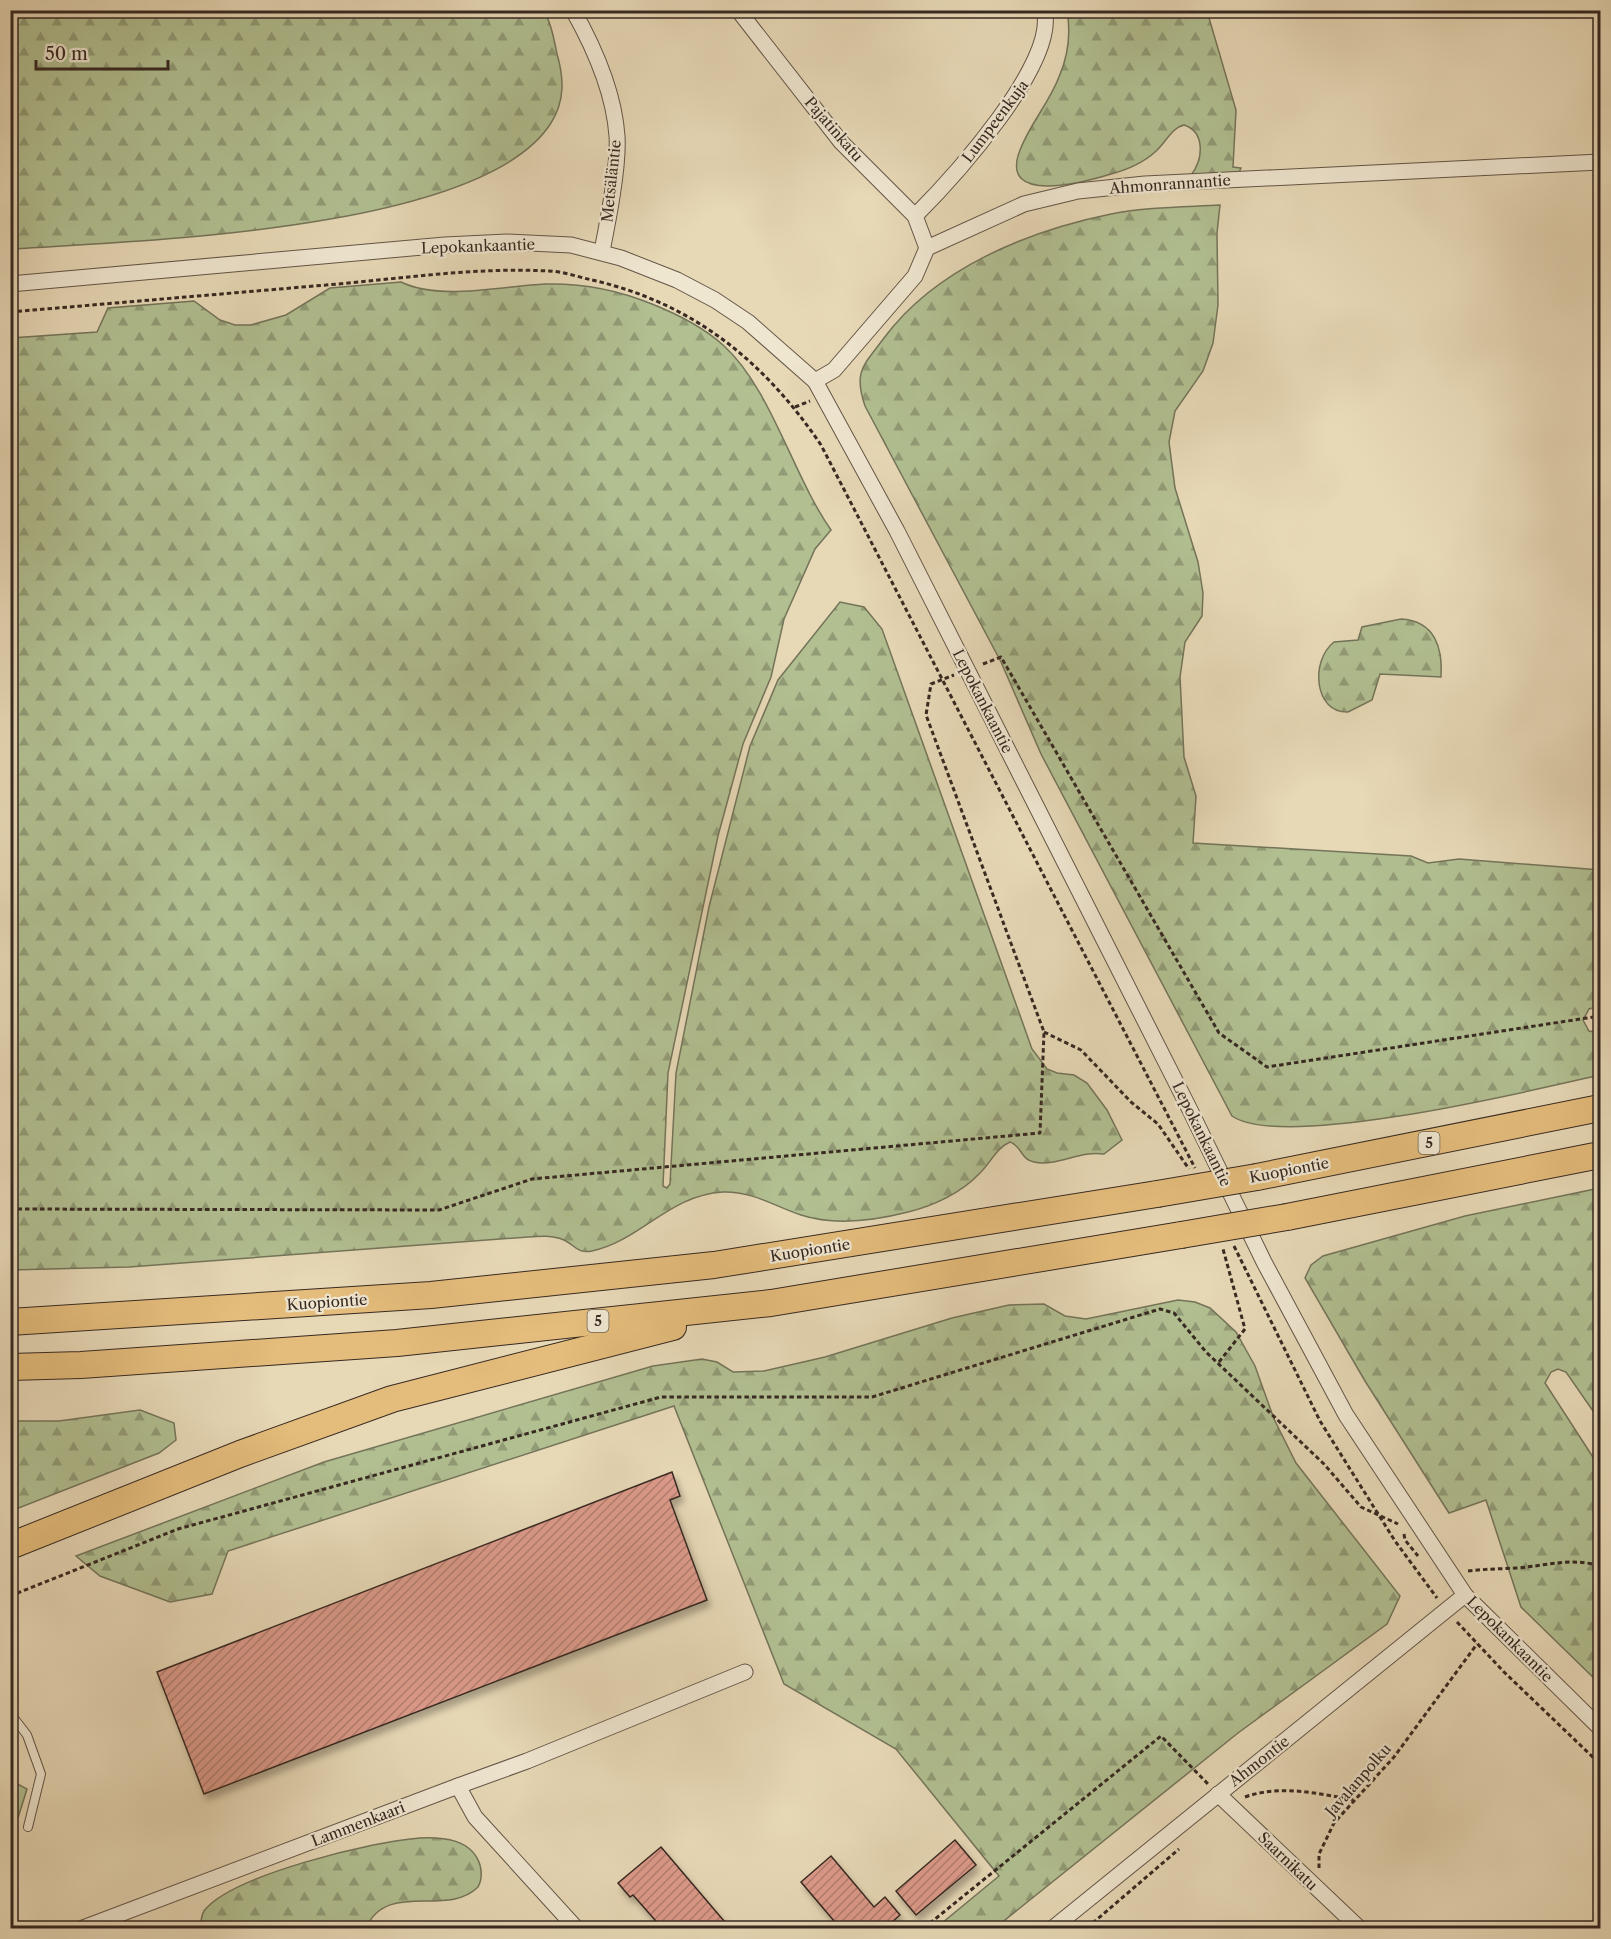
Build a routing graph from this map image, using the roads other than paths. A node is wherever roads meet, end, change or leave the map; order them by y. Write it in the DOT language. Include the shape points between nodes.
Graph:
graph roads {
  1 [pos="573,10"];
  2 [pos="738,10"];
  3 [pos="1044,10"];
  4 [pos="1600,162"];
  5 [pos="915,216"];
  6 [pos="927,248"];
  7 [pos="603,251"];
  8 [pos="10,284"];
  9 [pos="815,381"];
  10 [pos="1600,1108"];
  11 [pos="1600,1155"];
  12 [pos="771,1303"];
  13 [pos="10,1320"];
  14 [pos="10,1367"];
  15 [pos="10,1546"];
  16 [pos="1465,1595"];
  17 [pos="745,1672"];
  18 [pos="10,1713"];
  19 [pos="1600,1728"];
  20 [pos="458,1786"];
  21 [pos="1218,1794"];
  22 [pos="28,1827"];
  23 [pos="1060,1927"];
  24 [pos="83,1929"];
  25 [pos="576,1929"];
  26 [pos="1359,1929"];
  1 -- 7 [label="street, Metsäläntie" via="604,75 617,138"];
  2 -- 5 [label="street, Pajatinkatu" via="841,142"];
  3 -- 5 [label="street, Lumpeenkuja" via="1047,18 1043,39 1030,74 949,182"];
  4 -- 6 [label="street, Ahmonrannantie" via="1145,184 1078,191 1024,204"];
  5 -- 6 [label="street, Pajatinkatu"];
  6 -- 9 [label="street" via="915,276 834,370"];
  7 -- 8 [label="street, Lepokankaantie" via="507,242 445,245"];
  7 -- 9 [label="street, Lepokankaantie" via="716,300 748,322"];
  9 -- 16 [label="street, Lepokankaantie" via="892,521 1329,1384"];
  10 -- 13 [label="highway, Kuopiontie / 5, bridge" via="1257,1177 714,1265 431,1295 52,1321"];
  11 -- 12 [label="highway, 5, bridge" via="1287,1217"];
  12 -- 14 [label="highway, 5" via="397,1343"];
  12 -- 15 [label="highway" via="392,1399 250,1450"];
  16 -- 19 [label="street, Lepokankaantie"];
  16 -- 21 [label="street, Ahmontie"];
  17 -- 20 [label="street, Lammenkaari"];
  18 -- 22 [label="lane" via="27,1735 41,1774"];
  20 -- 24 [label="street, Lammenkaari"];
  20 -- 25 [label="street" via="475,1817"];
  21 -- 23 [label="street, Ahmontie"];
  21 -- 26 [label="street, Saarnikatu"];
}
